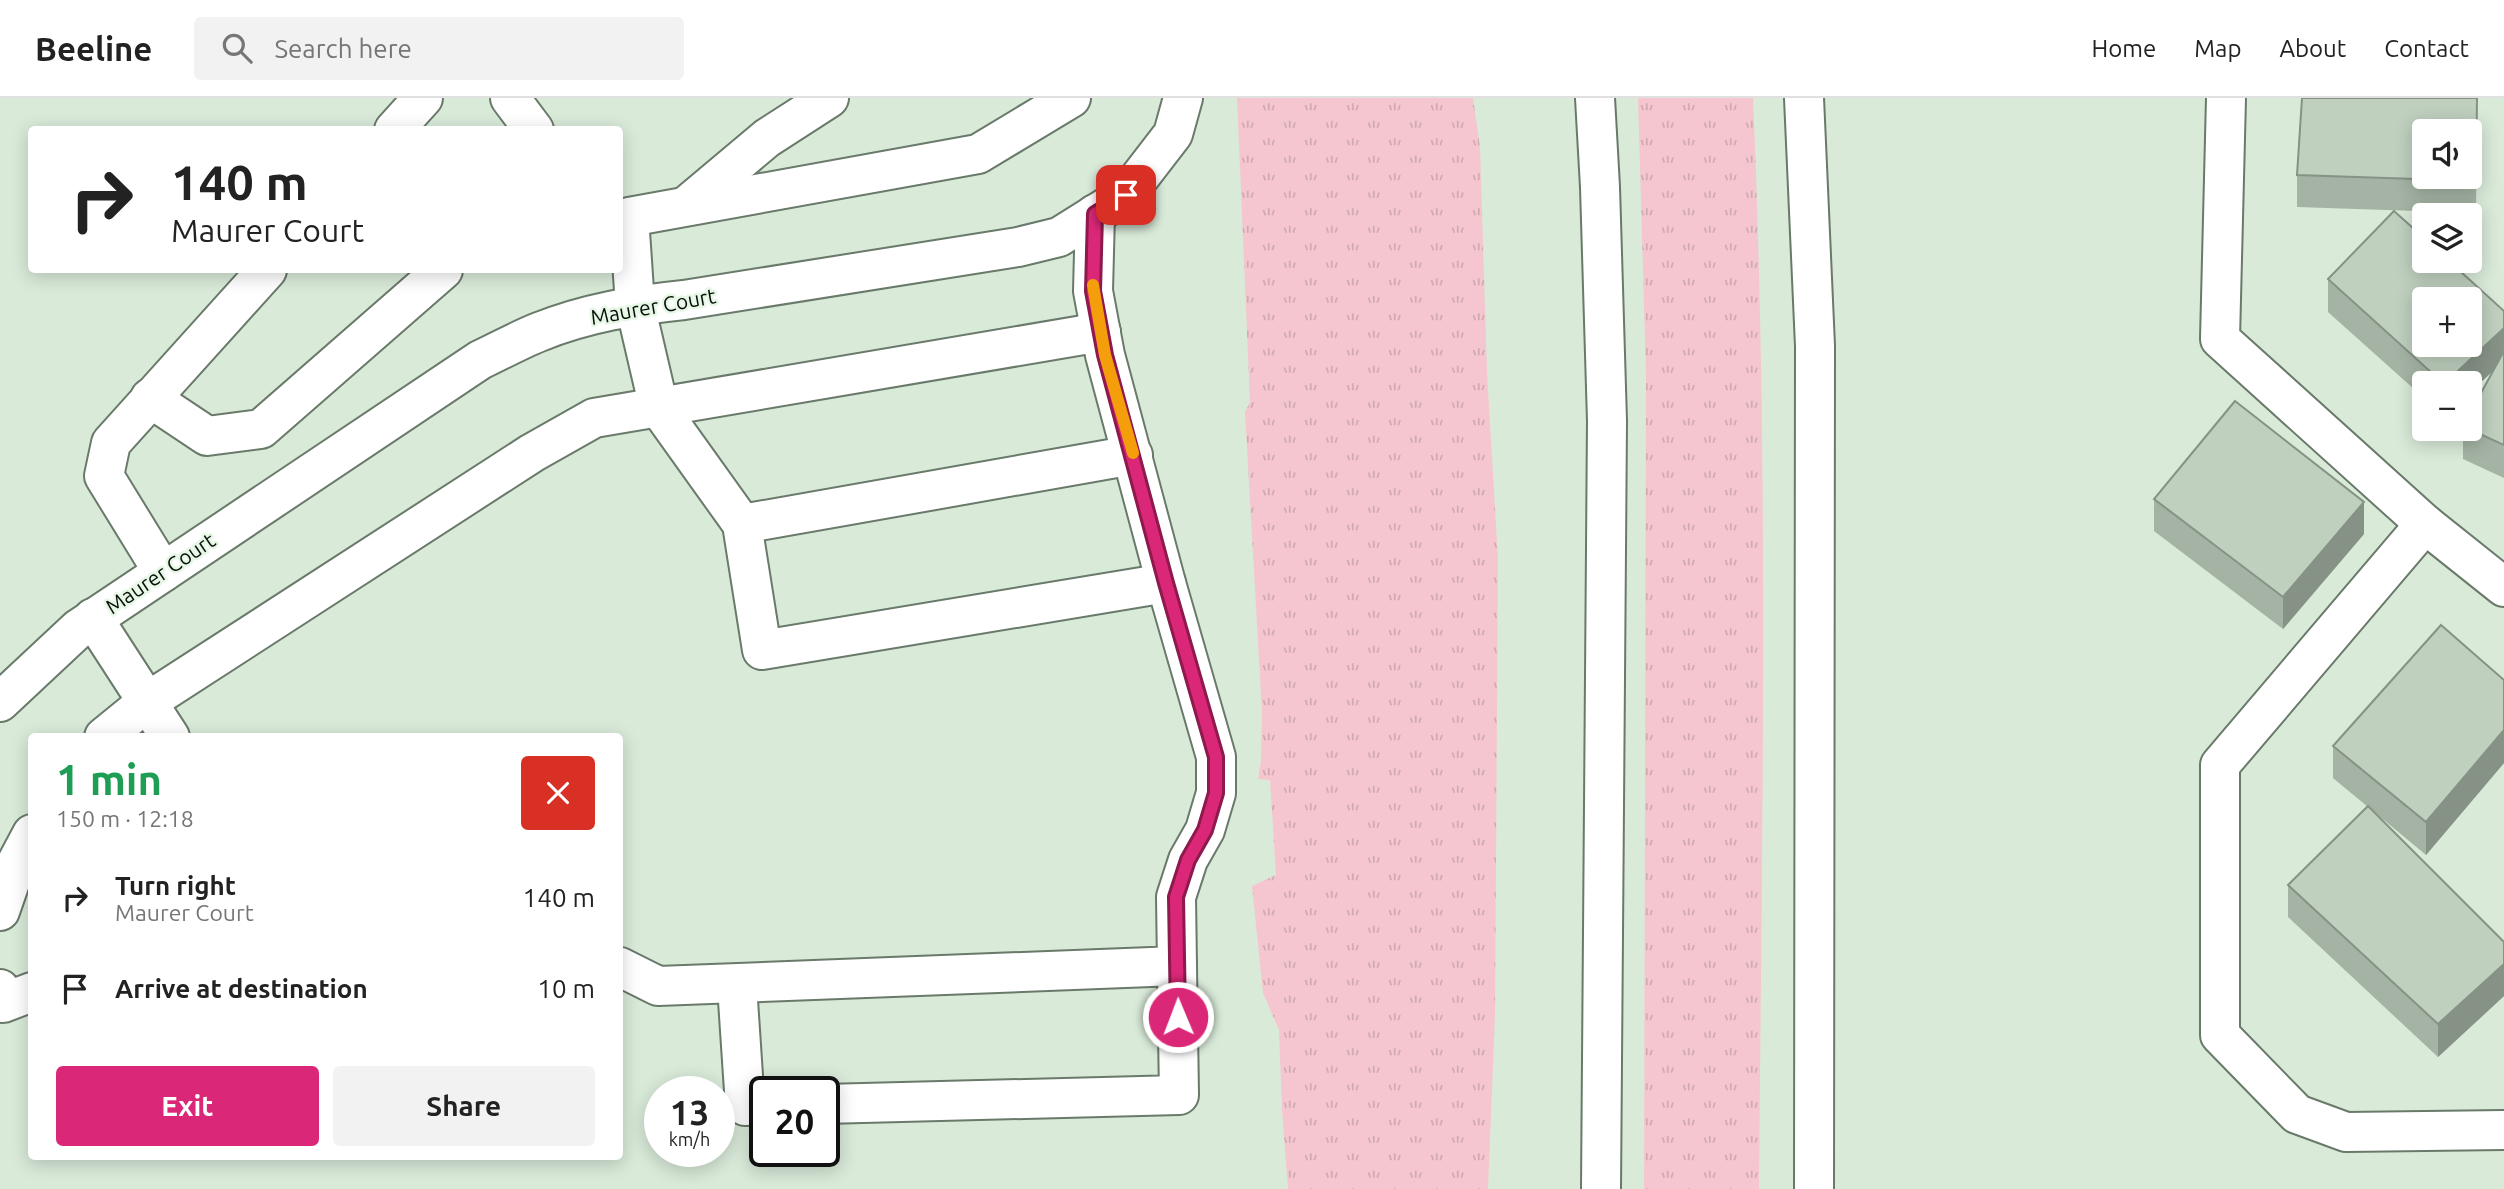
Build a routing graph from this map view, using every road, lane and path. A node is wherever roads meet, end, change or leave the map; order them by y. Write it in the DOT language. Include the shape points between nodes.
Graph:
graph roads {
  1 [pos="422,98"];
  2 [pos="510,98"];
  3 [pos="829,98"];
  4 [pos="1070,98"];
  5 [pos="1183,98"];
  6 [pos="1595,98"];
  7 [pos="1804,98"];
  8 [pos="2226,98"];
  9 [pos="398,126"];
  10 [pos="531,126"];
  11 [pos="685,207"];
  12 [pos="1095,214"];
  13 [pos="624,215"];
  14 [pos="264,273"];
  15 [pos="440,273"];
  16 [pos="635,305"];
  17 [pos="1101,332"];
  18 [pos="150,398"];
  19 [pos="659,408"];
  20 [pos="1133,454"];
  21 [pos="741,524"];
  22 [pos="2426,524"];
  23 [pos="163,572"];
  24 [pos="1166,583"];
  25 [pos="2504,587"];
  26 [pos="93,618"];
  27 [pos="0,702"];
  28 [pos="147,702"];
  29 [pos="109,733"];
  30 [pos="167,733"];
  31 [pos="28,841"];
  32 [pos="0,911"];
  33 [pos="1177,966"];
  34 [pos="623,968"];
  35 [pos="737,985"];
  36 [pos="0,989"];
  37 [pos="28,994"];
  38 [pos="840,1104"];
  39 [pos="749,1106"];
  40 [pos="2504,1130"];
  41 [pos="1601,1189"];
  42 [pos="1814,1189"];
  1 -- 9 [label="main road"];
  2 -- 10 [label="main road"];
  3 -- 11 [label="main road" via="767,138"];
  4 -- 11 [label="main road" via="978,154"];
  5 -- 12 [label="main road, Maurer Court" via="1172,134 1126,195"];
  6 -- 41 [label="main road" via="1607,421"];
  7 -- 42 [label="main road" via="1815,346"];
  8 -- 22 [label="main road" via="2220,339"];
  11 -- 13 [label="main road"];
  12 -- 16 [label="main road, Maurer Court" via="1059,237 1018,247"];
  12 -- 17 [label="main road" via="1093,291"];
  13 -- 16 [label="main road"];
  14 -- 18 [label="main road"];
  15 -- 18 [label="main road" via="261,429 207,436"];
  16 -- 19 [label="main road"];
  16 -- 23 [label="main road, Maurer Court" via="539,332 480,360"];
  17 -- 19 [label="main road"];
  17 -- 20 [label="main road"];
  18 -- 23 [label="main road" via="111,443 104,476"];
  19 -- 21 [label="main road"];
  19 -- 28 [label="main road" via="594,418 532,453"];
  20 -- 21 [label="main road"];
  20 -- 24 [label="main road"];
  21 -- 24 [label="main road" via="762,650"];
  22 -- 25 [label="main road"];
  22 -- 40 [label="main road" via="2220,765 2220,1035 2297,1114 2346,1132"];
  23 -- 26 [label="main road, Maurer Court"];
  24 -- 33 [label="main road" via="1216,757 1216,793 1176,897"];
  26 -- 27 [label="main road, Maurer Court"];
  26 -- 28 [label="main road"];
  28 -- 29 [label="main road"];
  28 -- 30 [label="main road"];
  31 -- 32 [label="main road"];
  33 -- 35 [label="main road"];
  33 -- 38 [label="main road" via="1179,1095"];
  34 -- 35 [label="main road" via="658,986"];
  35 -- 39 [label="main road" via="745,1106"];
  36 -- 37 [label="main road" via="3,1003"];
}
